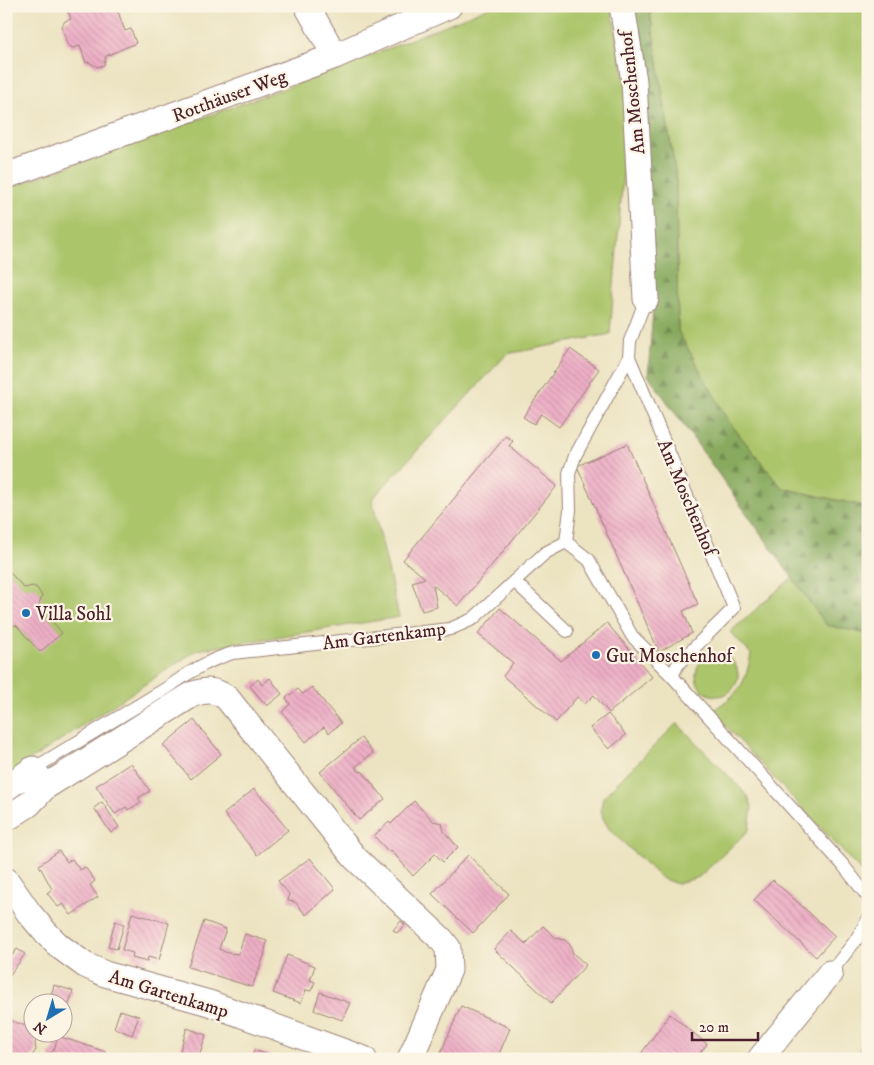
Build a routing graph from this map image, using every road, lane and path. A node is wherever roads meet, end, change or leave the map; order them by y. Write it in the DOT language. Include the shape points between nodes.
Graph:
graph roads {
  1 [pos="307,6"];
  2 [pos="449,6"];
  3 [pos="622,6"];
  4 [pos="335,56"];
  5 [pos="6,176"];
  6 [pos="646,299"];
  7 [pos="629,357"];
  8 [pos="566,542"];
  9 [pos="514,581"];
  10 [pos="567,631"];
  11 [pos="672,676"];
  12 [pos="39,778"];
  13 [pos="6,788"];
  14 [pos="6,819"];
  15 [pos="6,880"];
  16 [pos="868,897"];
  17 [pos="868,919"];
  18 [pos="830,973"];
  19 [pos="364,1059"];
  20 [pos="410,1059"];
  21 [pos="760,1059"];
  1 -- 4 [label="street"];
  2 -- 4 [label="street, Rotthäuser Weg"];
  3 -- 6 [label="street, Am Moschenhof" via="634,81"];
  4 -- 5 [label="street, Rotthäuser Weg"];
  6 -- 7 [label="lane, Am Moschenhof" via="630,342"];
  7 -- 8 [label="lane" via="569,473 570,510"];
  7 -- 11 [label="lane, Am Moschenhof" via="734,608 678,664"];
  8 -- 9 [label="lane, Am Gartenkamp" via="545,553"];
  8 -- 11 [label="lane" via="589,560 632,636"];
  9 -- 10 [label="lane"];
  9 -- 12 [label="lane, Am Gartenkamp" via="473,619 450,629 233,653 216,658 187,673"];
  11 -- 16 [label="lane" via="843,865"];
  12 -- 13 [label="street, Am Gartenkamp"];
  12 -- 14 [label="street, Am Gartenkamp" via="29,804"];
  12 -- 20 [label="street, Am Gartenkamp" via="192,694 216,691 227,698 355,858 448,948 449,970"];
  15 -- 19 [label="street, Am Gartenkamp" via="46,933 85,966 209,1003"];
  17 -- 18 [label="lane"];
  18 -- 21 [label="street"];
}
